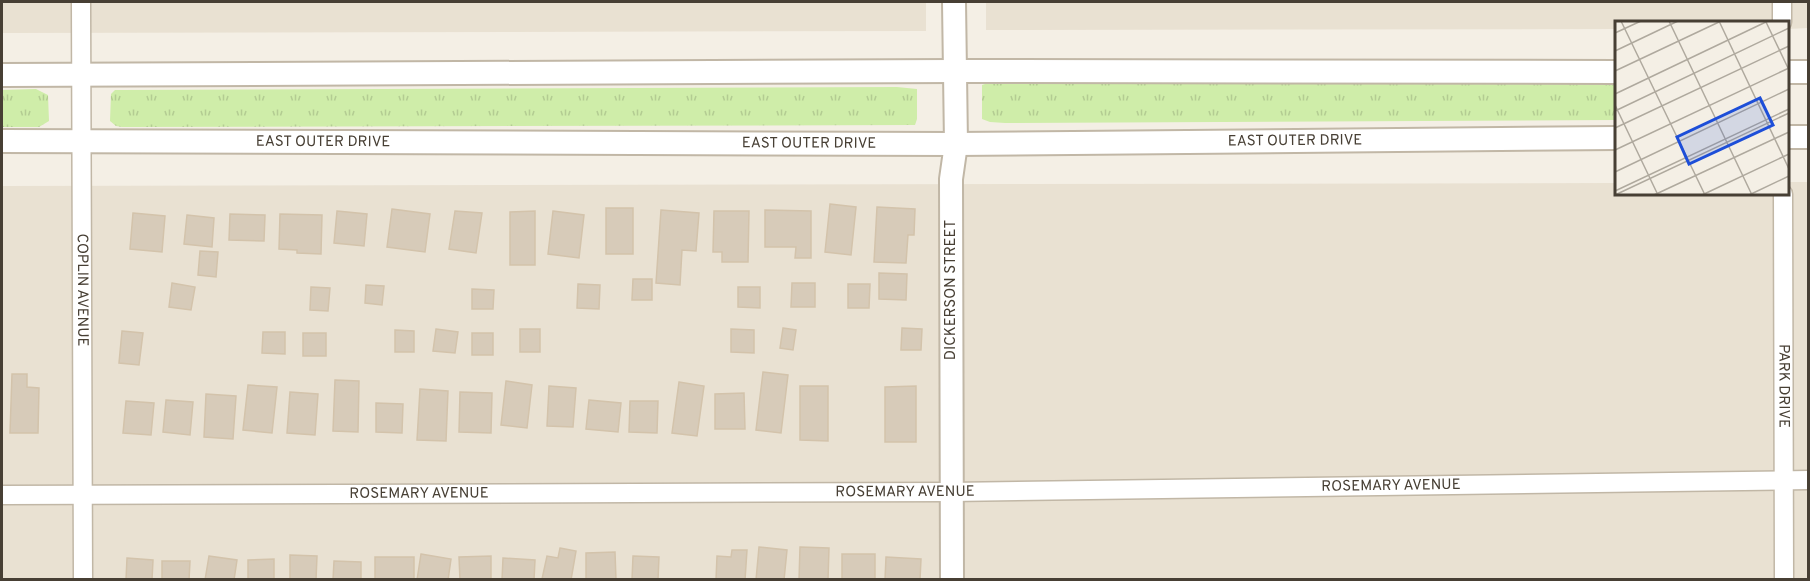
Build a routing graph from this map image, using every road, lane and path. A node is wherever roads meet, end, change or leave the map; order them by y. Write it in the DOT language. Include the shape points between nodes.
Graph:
graph roads {
  1 [pos="81,2"];
  2 [pos="954,2"];
  3 [pos="1782,2"];
  4 [pos="1782,21"];
  5 [pos="955,71"];
  6 [pos="1615,72"];
  7 [pos="1789,72"];
  8 [pos="1809,72"];
  9 [pos="2,75"];
  10 [pos="81,75"];
  11 [pos="1789,137"];
  12 [pos="1809,137"];
  13 [pos="1615,138"];
  14 [pos="2,141"];
  15 [pos="81,141"];
  16 [pos="956,144"];
  17 [pos="1783,195"];
  18 [pos="1784,479"];
  19 [pos="1809,480"];
  20 [pos="951,492"];
  21 [pos="82,494"];
  22 [pos="2,495"];
  23 [pos="83,579"];
  24 [pos="952,579"];
  25 [pos="1784,579"];
  1 -- 10 [label="street, COPLIN AVENUE"];
  2 -- 5 [label="street, DICKERSON STREET"];
  3 -- 4 [label="street"];
  5 -- 6 [label="street"];
  5 -- 10 [label="street"];
  5 -- 16 [label="street, DICKERSON STREET"];
  7 -- 8 [label="street"];
  9 -- 10 [label="street"];
  10 -- 15 [label="street, COPLIN AVENUE"];
  11 -- 12 [label="street"];
  13 -- 16 [label="street, EAST OUTER DRIVE"];
  14 -- 15 [label="street, EAST OUTER DRIVE"];
  15 -- 16 [label="street, EAST OUTER DRIVE"];
  15 -- 21 [label="street, COPLIN AVENUE"];
  16 -- 20 [label="street, DICKERSON STREET" via="951,179"];
  17 -- 18 [label="street, PARK DRIVE"];
  18 -- 19 [label="street, ROSEMARY AVENUE"];
  18 -- 20 [label="street, ROSEMARY AVENUE"];
  18 -- 25 [label="street, PARK DRIVE"];
  20 -- 21 [label="street, ROSEMARY AVENUE"];
  20 -- 24 [label="street, DICKERSON STREET"];
  21 -- 22 [label="street, ROSEMARY AVENUE"];
  21 -- 23 [label="street, COPLIN AVENUE"];
}
